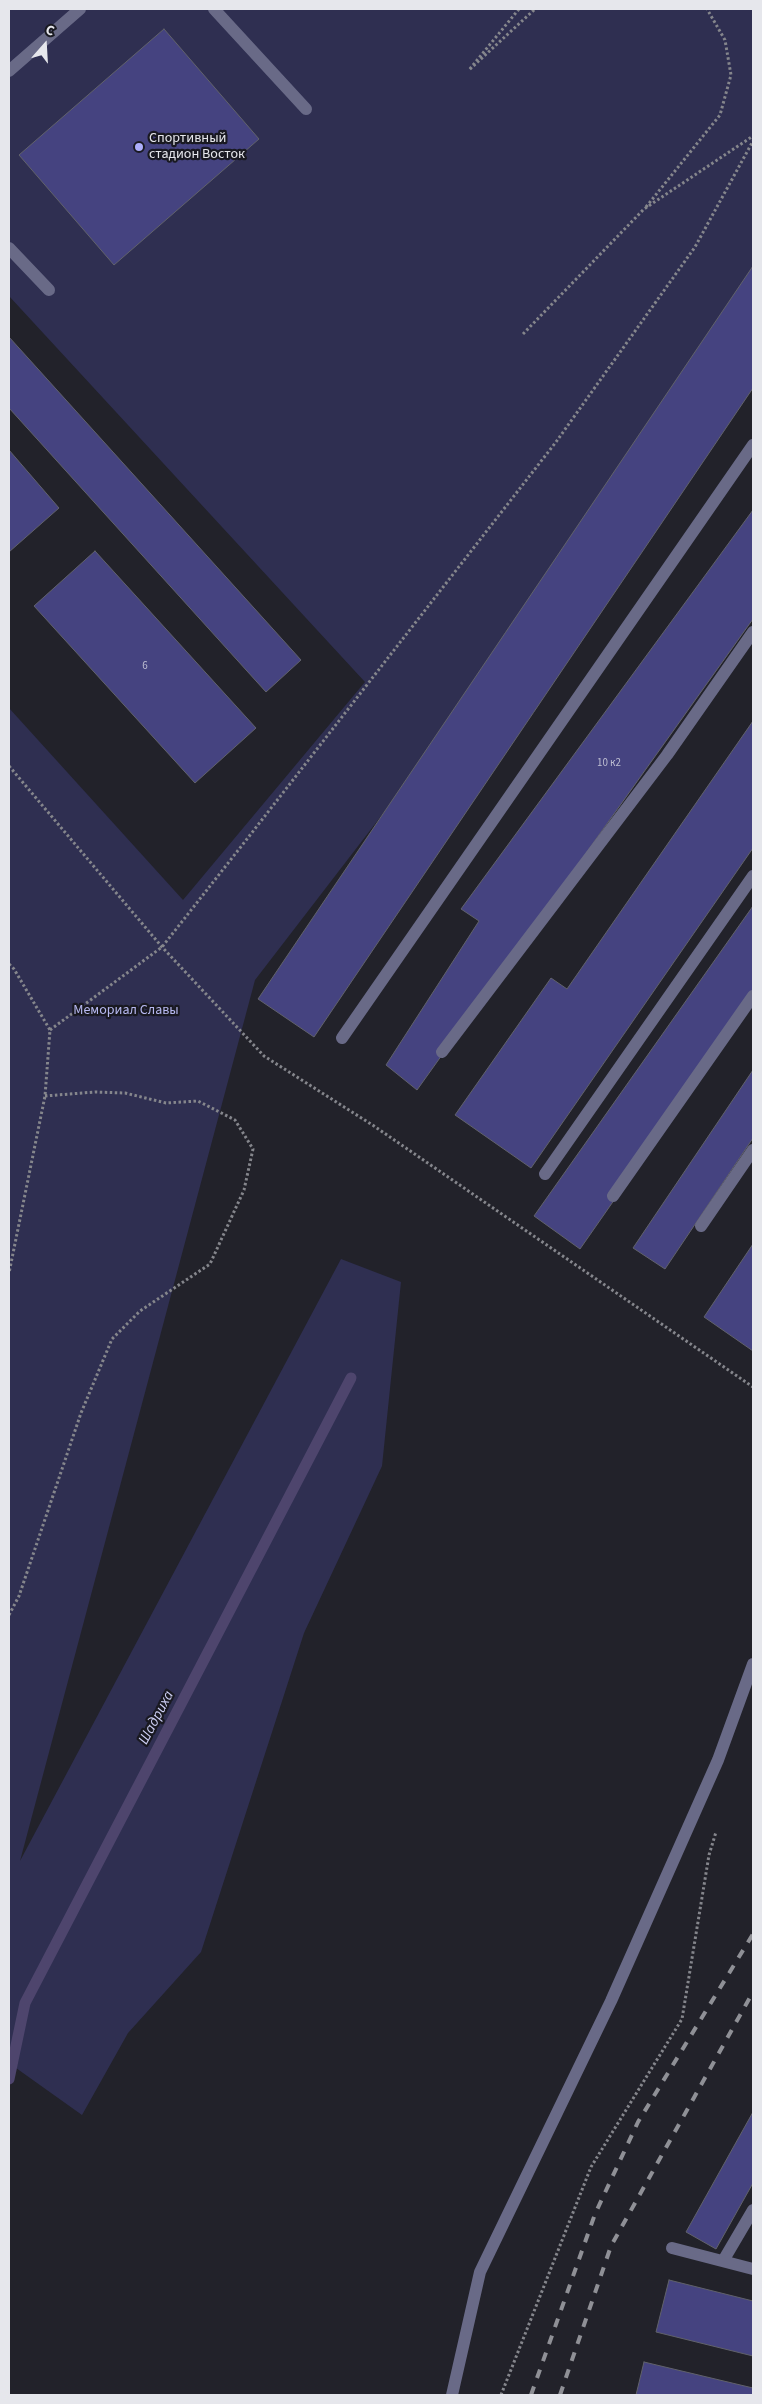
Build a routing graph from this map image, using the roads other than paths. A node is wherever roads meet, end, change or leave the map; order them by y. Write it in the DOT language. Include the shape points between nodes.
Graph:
graph roads {
  1 [pos="80,9"];
  2 [pos="214,9"];
  3 [pos="9,70"];
  4 [pos="306,109"];
  5 [pos="9,248"];
  6 [pos="49,290"];
  7 [pos="753,444"];
  8 [pos="753,632"];
  9 [pos="753,876"];
  10 [pos="753,996"];
  11 [pos="342,1038"];
  12 [pos="442,1052"];
  13 [pos="753,1150"];
  14 [pos="545,1174"];
  15 [pos="613,1196"];
  16 [pos="701,1226"];
  17 [pos="753,1664"];
  18 [pos="753,2210"];
  19 [pos="672,2248"];
  20 [pos="724,2261"];
  21 [pos="753,2269"];
  22 [pos="452,2395"];
  1 -- 3 [label="lane"];
  2 -- 4 [label="lane"];
  5 -- 6 [label="lane"];
  7 -- 11 [label="lane"];
  8 -- 12 [label="lane" via="667,755"];
  9 -- 14 [label="lane"];
  10 -- 15 [label="lane"];
  13 -- 16 [label="lane"];
  17 -- 22 [label="lane" via="718,1760 619,1983 480,2272"];
  18 -- 20 [label="lane"];
  19 -- 20 [label="lane"];
  20 -- 21 [label="lane"];
}
